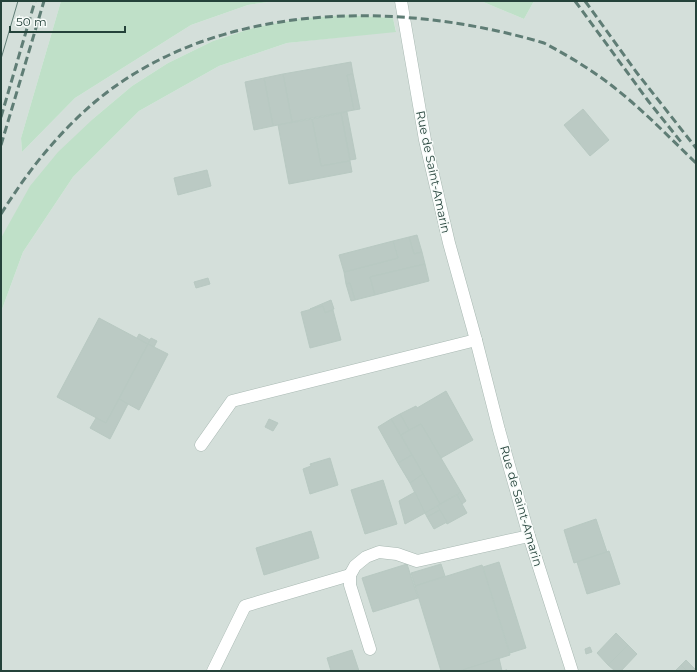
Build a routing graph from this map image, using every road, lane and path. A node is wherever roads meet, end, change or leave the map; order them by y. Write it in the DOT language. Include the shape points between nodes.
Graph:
graph roads {
  1 [pos="401,1"];
  2 [pos="476,340"];
  3 [pos="201,445"];
  4 [pos="529,536"];
  5 [pos="350,575"];
  6 [pos="370,649"];
  7 [pos="213,671"];
  8 [pos="572,671"];
  1 -- 2 [label="street, Rue de Saint-Amarin" via="425,140 449,243"];
  2 -- 3 [label="street" via="232,401"];
  2 -- 4 [label="street, Rue de Saint-Amarin"];
  4 -- 5 [label="street" via="417,560 378,552 355,566"];
  4 -- 8 [label="street, Rue de Saint-Amarin"];
  5 -- 6 [label="street" via="350,585"];
  5 -- 7 [label="street" via="245,606"];
}
